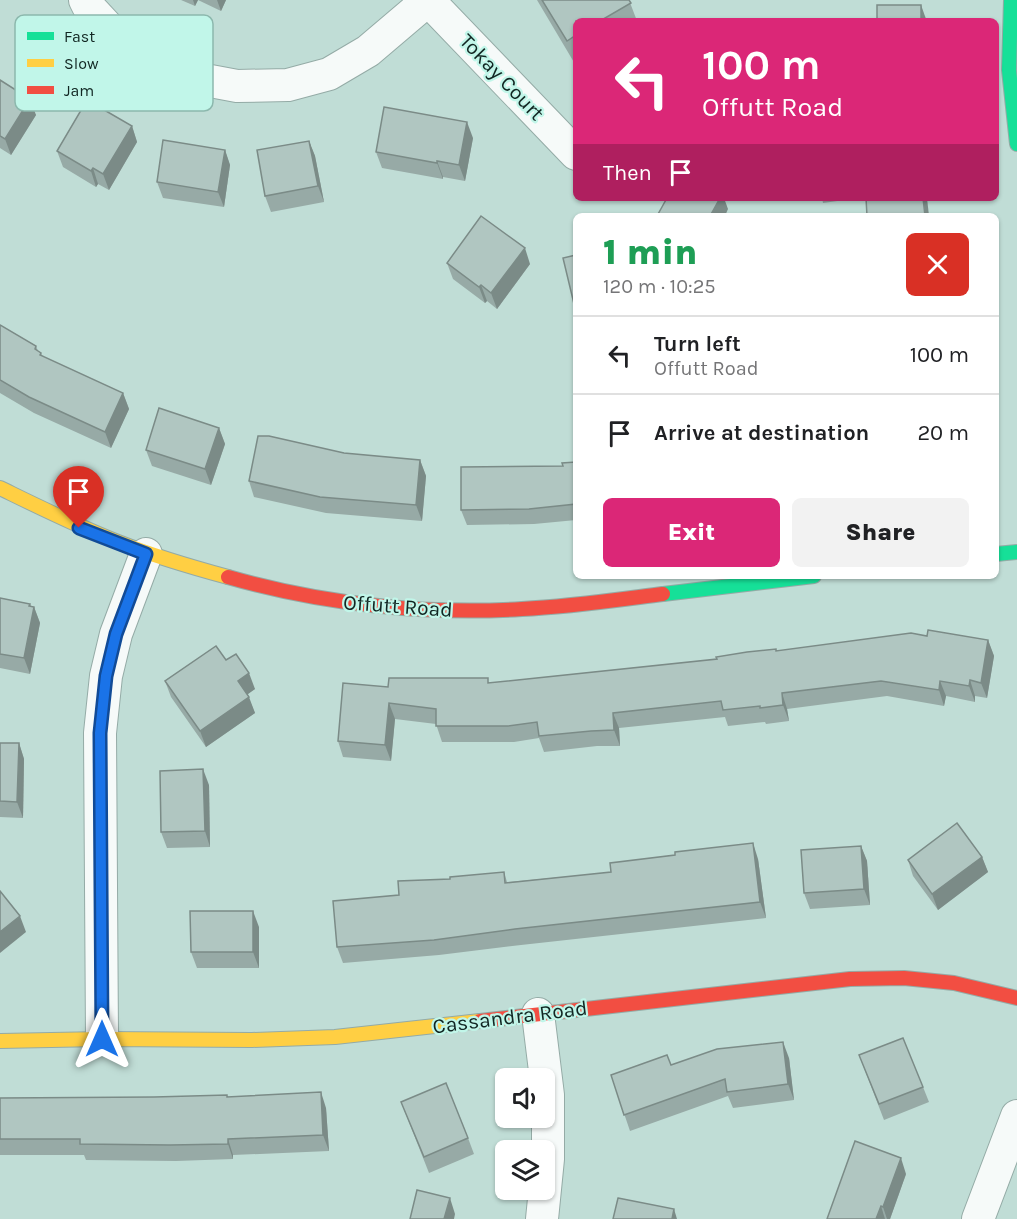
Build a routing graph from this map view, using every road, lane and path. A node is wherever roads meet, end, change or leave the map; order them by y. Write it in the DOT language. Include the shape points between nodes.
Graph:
graph roads {
  1 [pos="85,0"];
  2 [pos="428,0"];
  3 [pos="1011,0"];
  4 [pos="96,15"];
  5 [pos="213,82"];
  6 [pos="1017,143"];
  7 [pos="573,151"];
  8 [pos="0,489"];
  9 [pos="1017,552"];
  10 [pos="146,554"];
  11 [pos="999,554"];
  12 [pos="787,579"];
  13 [pos="1017,998"];
  14 [pos="538,1014"];
  15 [pos="102,1039"];
  16 [pos="0,1041"];
  17 [pos="1017,1116"];
  18 [pos="542,1219"];
  19 [pos="978,1219"];
  1 -- 4 [label="street"];
  2 -- 5 [label="street" via="369,51 328,74 288,85 237,86"];
  2 -- 7 [label="street, Tokay Court"];
  3 -- 6 [label="street" via="1010,70"];
  8 -- 10 [label="street, Offutt Road" via="79,528"];
  9 -- 11 [label="street"];
  10 -- 12 [label="street, Offutt Road" via="269,588 392,608 449,611 574,604"];
  10 -- 15 [label="street" via="116,634 106,676 100,733"];
  13 -- 14 [label="street, Cassandra Road" via="954,983 904,978 850,979"];
  14 -- 15 [label="street, Cassandra Road" via="335,1037"];
  14 -- 18 [label="street" via="548,1095 548,1160"];
  15 -- 16 [label="street, Cassandra Road"];
  17 -- 19 [label="street"];
}
